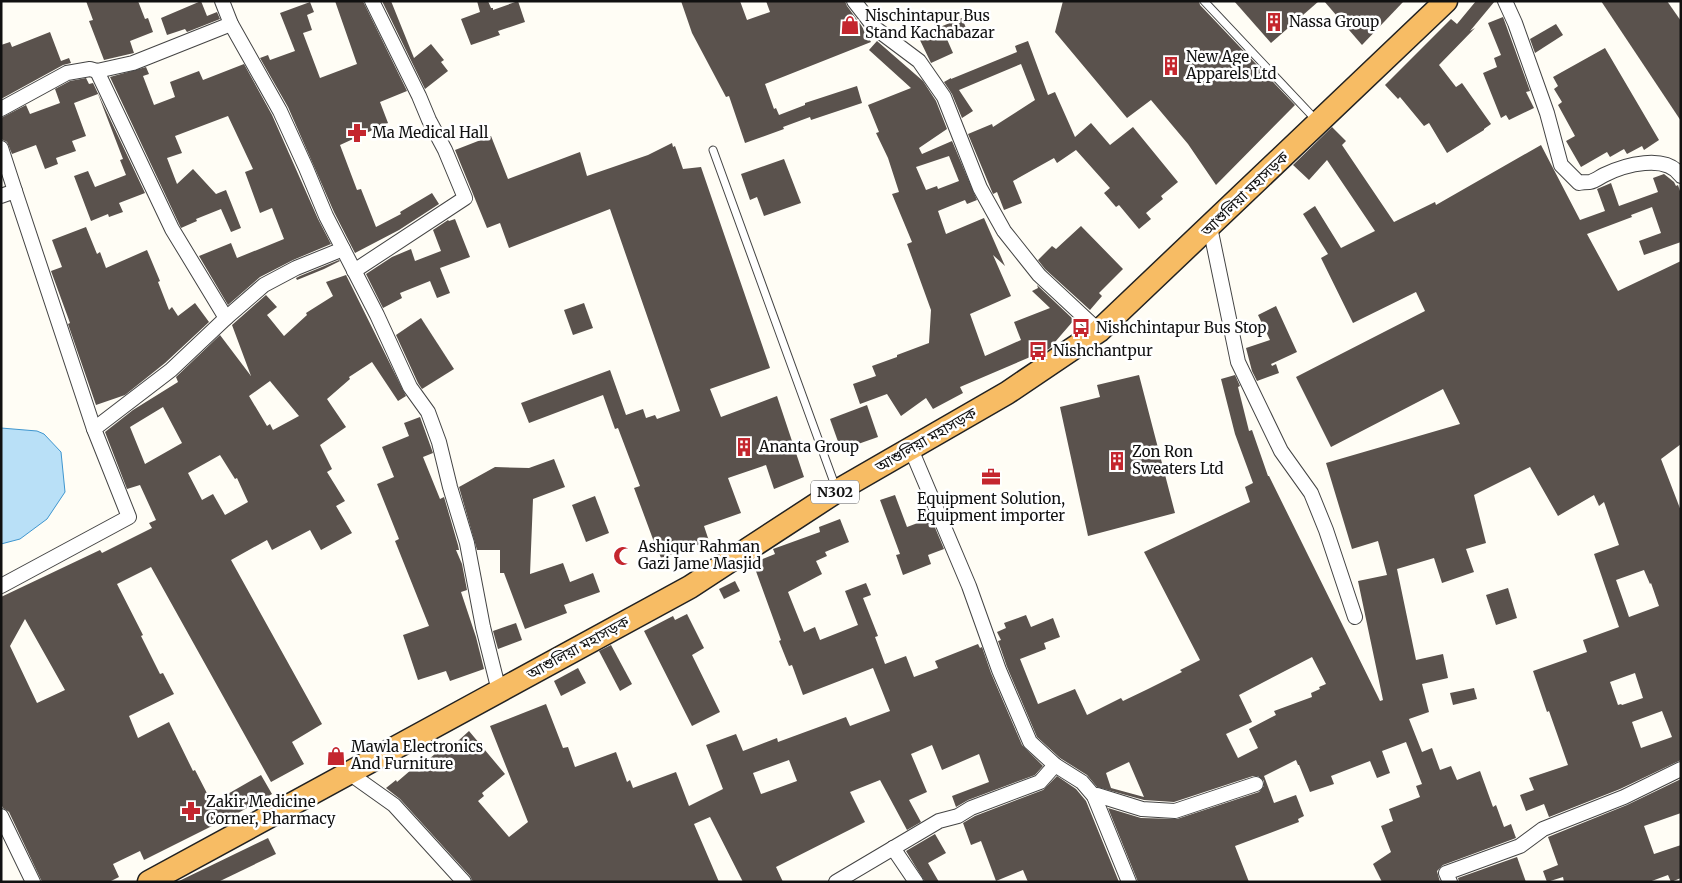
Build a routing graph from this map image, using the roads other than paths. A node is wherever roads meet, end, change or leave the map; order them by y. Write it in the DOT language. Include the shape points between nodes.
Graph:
graph roads {
  1 [pos="222,1"];
  2 [pos="372,1"];
  3 [pos="854,1"];
  4 [pos="1204,1"];
  5 [pos="1446,1"];
  6 [pos="1505,1"];
  7 [pos="231,24"];
  8 [pos="97,71"];
  9 [pos="1,109"];
  10 [pos="1319,123"];
  11 [pos="1,148"];
  12 [pos="714,150"];
  13 [pos="1681,176"];
  14 [pos="15,191"];
  15 [pos="1,196"];
  16 [pos="1210,227"];
  17 [pos="343,249"];
  18 [pos="354,271"];
  19 [pos="226,318"];
  20 [pos="1099,331"];
  21 [pos="94,429"];
  22 [pos="911,448"];
  23 [pos="837,491"];
  24 [pos="1,586"];
  25 [pos="1355,617"];
  26 [pos="499,691"];
  27 [pos="1055,765"];
  28 [pos="1681,769"];
  29 [pos="349,773"];
  30 [pos="1256,784"];
  31 [pos="1094,796"];
  32 [pos="1,816"];
  33 [pos="893,848"];
  34 [pos="32,882"];
  35 [pos="149,882"];
  36 [pos="464,882"];
  37 [pos="836,882"];
  38 [pos="916,882"];
  39 [pos="1128,882"];
  40 [pos="1450,882"];
  1 -- 7 [label="street"];
  2 -- 18 [label="street" via="465,198"];
  3 -- 20 [label="street" via="874,28 919,61 944,97 980,188 1004,231 1039,275"];
  4 -- 10 [label="lane"];
  5 -- 10 [label="highway, আশুলিয়া মহাসড়ক / N302"];
  6 -- 13 [label="street" via="1547,113 1561,165 1579,183 1592,182 1605,174 1644,162 1664,164"];
  7 -- 8 [label="street" via="133,63"];
  7 -- 17 [label="street" via="280,111"];
  8 -- 9 [label="street" via="67,73"];
  8 -- 19 [label="street" via="172,229"];
  10 -- 16 [label="highway, আশুলিয়া মহাসড়ক / N302"];
  11 -- 14 [label="street"];
  12 -- 23 [label="lane"];
  14 -- 15 [label="street"];
  14 -- 21 [label="street"];
  16 -- 20 [label="highway, আশুলিয়া মহাসড়ক / N302"];
  16 -- 25 [label="street" via="1238,362 1281,451 1311,493"];
  17 -- 18 [label="street"];
  17 -- 19 [label="street" via="264,285"];
  18 -- 26 [label="street" via="410,387 428,412 434,427 467,542"];
  19 -- 21 [label="street" via="171,370"];
  20 -- 22 [label="highway, আশুলিয়া মহাসড়ক / N302" via="1007,393"];
  21 -- 24 [label="street" via="129,517"];
  22 -- 23 [label="highway, আশুলিয়া মহাসড়ক / N302"];
  22 -- 27 [label="street" via="1030,742"];
  23 -- 26 [label="highway, আশুলিয়া মহাসড়ক / N302" via="690,587"];
  26 -- 29 [label="highway, আশুলিয়া মহাসড়ক / N302"];
  27 -- 31 [label="street" via="1082,782"];
  27 -- 33 [label="street" via="1040,782 939,821"];
  28 -- 40 [label="street" via="1624,797 1543,829 1520,846 1446,873"];
  29 -- 35 [label="highway, আশুলিয়া মহাসড়ক / N302"];
  29 -- 36 [label="street" via="394,805"];
  30 -- 31 [label="street" via="1175,811 1142,809"];
  31 -- 39 [label="street"];
  32 -- 34 [label="street"];
  33 -- 37 [label="street"];
  33 -- 38 [label="street"];
}
